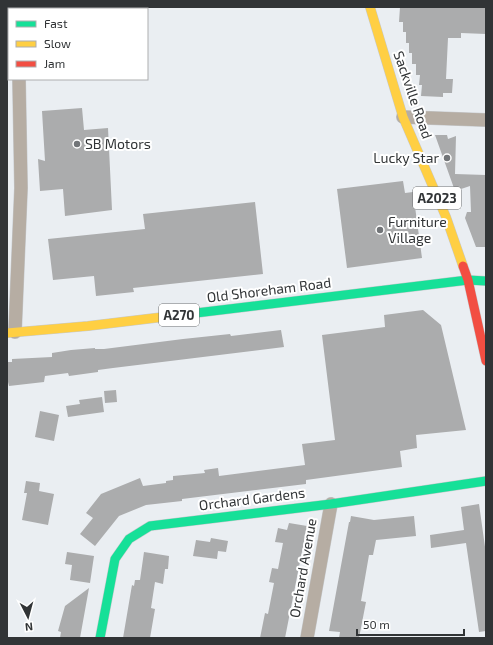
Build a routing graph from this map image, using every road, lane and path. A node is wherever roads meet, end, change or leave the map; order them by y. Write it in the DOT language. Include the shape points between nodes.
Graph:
graph roads {
  1 [pos="370,7"];
  2 [pos="19,80"];
  3 [pos="403,117"];
  4 [pos="486,120"];
  5 [pos="468,280"];
  6 [pos="486,281"];
  7 [pos="11,333"];
  8 [pos="486,361"];
  9 [pos="486,481"];
  10 [pos="331,504"];
  11 [pos="100,638"];
  12 [pos="307,638"];
  1 -- 3 [label="main road, Sackville Road / A2023"];
  2 -- 7 [label="street" via="21,188"];
  3 -- 4 [label="street"];
  3 -- 5 [label="main road, Sackville Road / A2023" via="446,217"];
  5 -- 6 [label="main road, Old Shoreham Road / A270"];
  5 -- 7 [label="main road, Old Shoreham Road / A270"];
  5 -- 8 [label="main road, A2023"];
  9 -- 10 [label="main road, Orchard Gardens"];
  10 -- 11 [label="main road, Orchard Gardens" via="150,526 129,539 115,559"];
  10 -- 12 [label="street, Orchard Avenue"];
}
